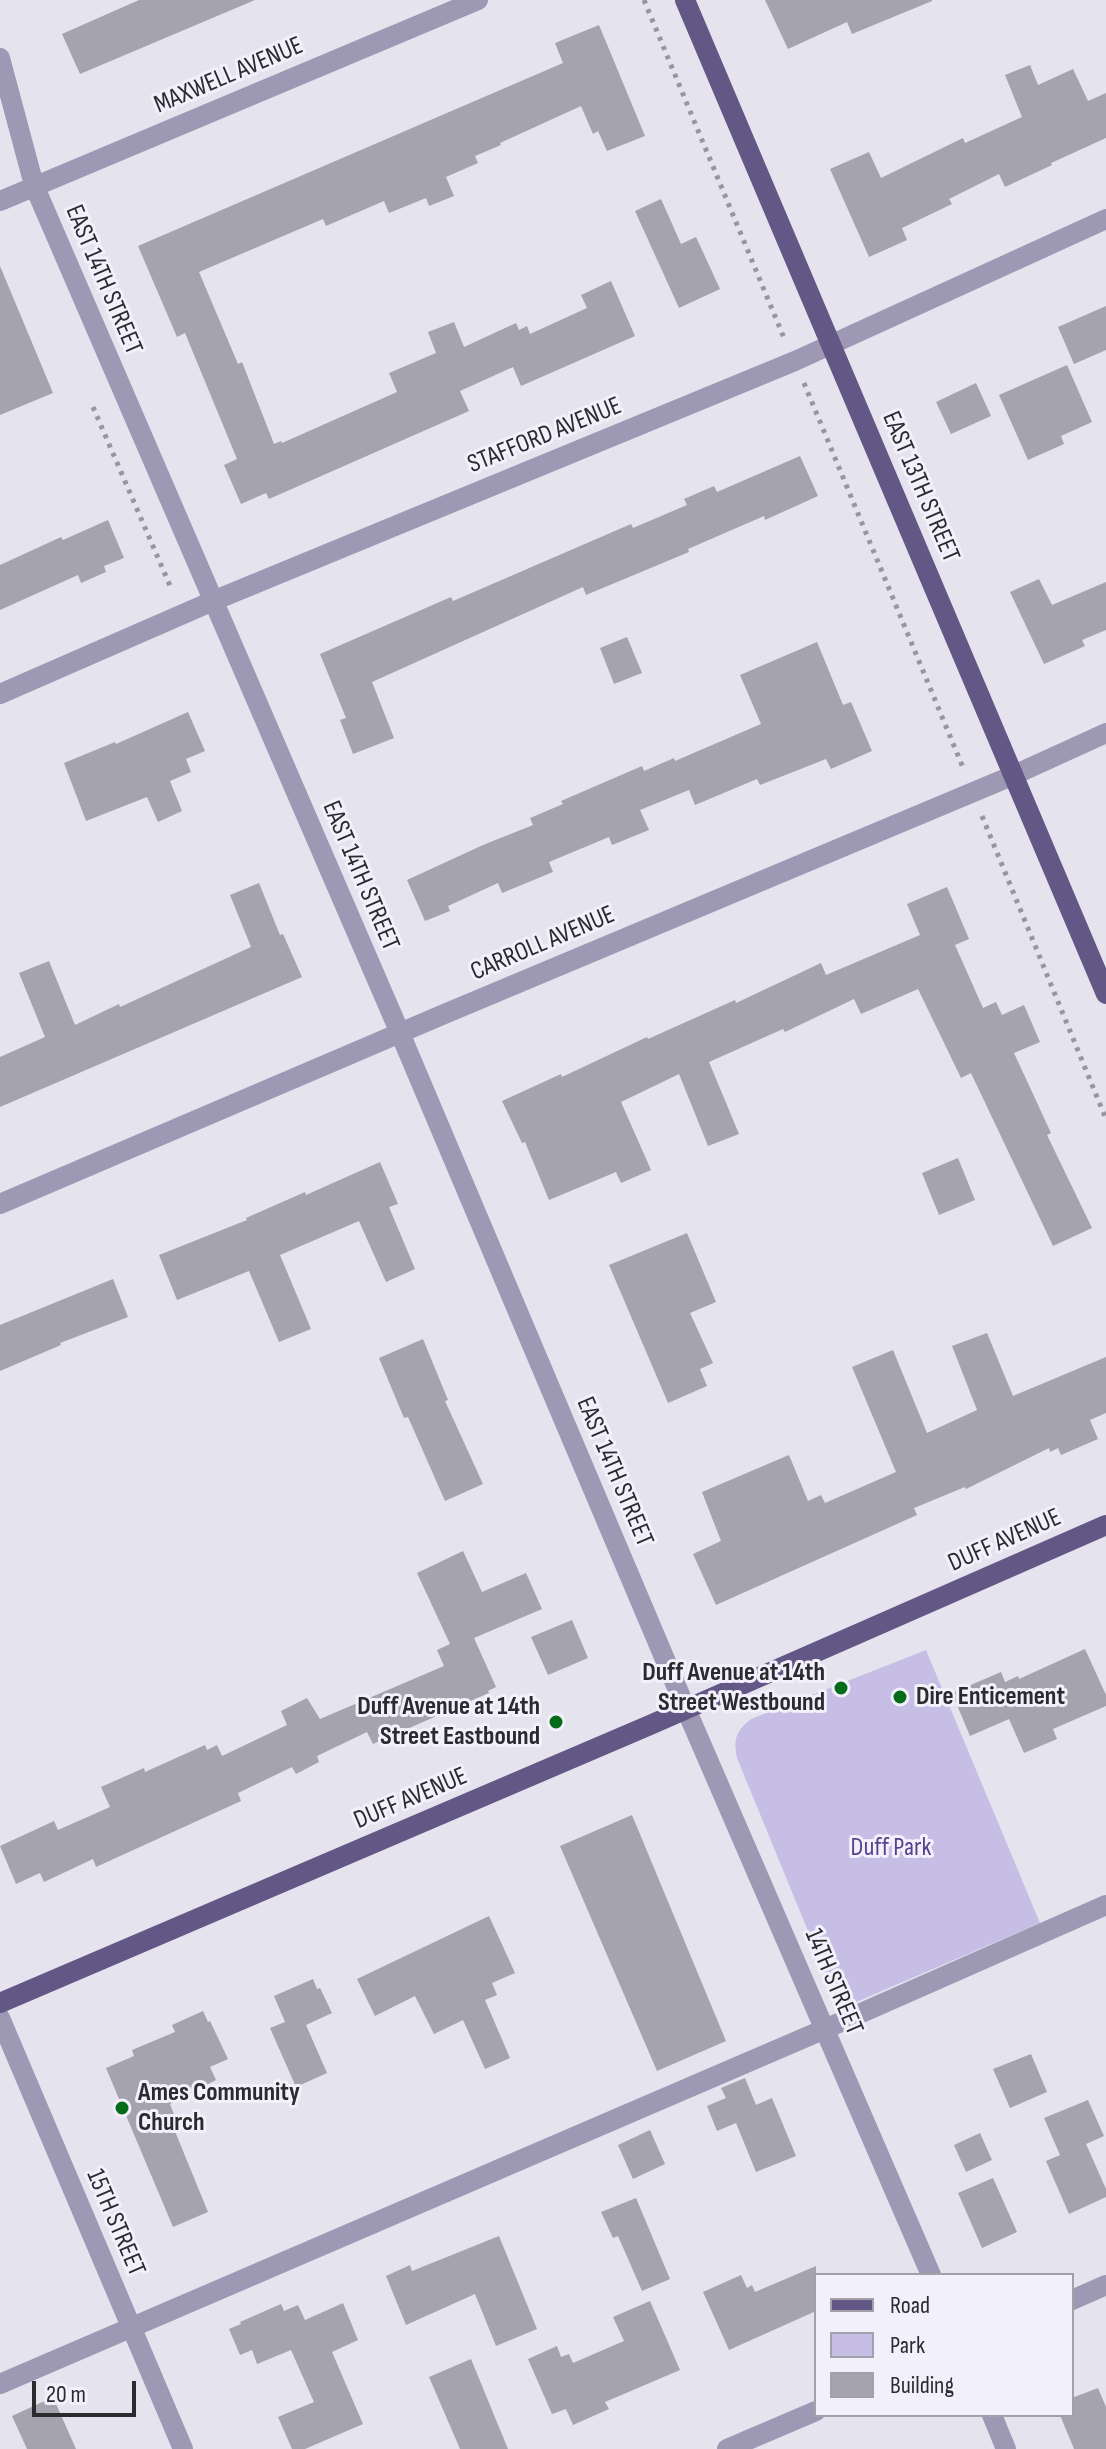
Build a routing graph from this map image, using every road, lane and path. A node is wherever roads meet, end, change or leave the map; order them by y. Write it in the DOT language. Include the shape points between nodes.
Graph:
graph roads {
  1 [pos="478,0"];
  2 [pos="644,0"];
  3 [pos="685,0"];
  4 [pos="0,58"];
  5 [pos="34,185"];
  6 [pos="0,201"];
  7 [pos="1106,219"];
  8 [pos="784,338"];
  9 [pos="832,345"];
  10 [pos="804,382"];
  11 [pos="93,407"];
  12 [pos="171,588"];
  13 [pos="213,601"];
  14 [pos="0,694"];
  15 [pos="1106,733"];
  16 [pos="963,767"];
  17 [pos="1014,775"];
  18 [pos="985,824"];
  19 [pos="1106,994"];
  20 [pos="400,1033"];
  21 [pos="1106,1119"];
  22 [pos="0,1204"];
  23 [pos="1106,1525"];
  24 [pos="686,1709"];
  25 [pos="1106,1905"];
  26 [pos="0,2003"];
  27 [pos="0,2018"];
  28 [pos="825,2029"];
  29 [pos="930,2273"];
  30 [pos="1106,2285"];
  31 [pos="1074,2299"];
  32 [pos="131,2327"];
  33 [pos="0,2384"];
  34 [pos="814,2412"];
  35 [pos="993,2417"];
  36 [pos="183,2449"];
  37 [pos="727,2449"];
  38 [pos="1006,2449"];
  1 -- 5 [label="street, MAXWELL AVENUE"];
  2 -- 8 [label="path"];
  3 -- 9 [label="main road, EAST 13TH STREET"];
  4 -- 5 [label="street, EAST 14TH STREET"];
  5 -- 6 [label="street, MAXWELL AVENUE"];
  5 -- 13 [label="street, EAST 14TH STREET"];
  7 -- 9 [label="street, STAFFORD AVENUE"];
  9 -- 13 [label="street, STAFFORD AVENUE"];
  9 -- 17 [label="main road, EAST 13TH STREET"];
  10 -- 16 [label="path"];
  11 -- 12 [label="path"];
  13 -- 14 [label="street, STAFFORD AVENUE"];
  13 -- 20 [label="street, EAST 14TH STREET"];
  15 -- 17 [label="street, CARROLL AVENUE"];
  17 -- 19 [label="main road, EAST 13TH STREET"];
  17 -- 20 [label="street, CARROLL AVENUE"];
  18 -- 21 [label="path"];
  20 -- 22 [label="street, CARROLL AVENUE"];
  20 -- 24 [label="street, EAST 14TH STREET"];
  23 -- 24 [label="main road, DUFF AVENUE"];
  24 -- 26 [label="main road, DUFF AVENUE"];
  24 -- 28 [label="street, 14TH STREET"];
  25 -- 28 [label="street"];
  27 -- 32 [label="street, 15TH STREET"];
  28 -- 29 [label="street, 14TH STREET"];
  28 -- 32 [label="street"];
  30 -- 31 [label="street"];
  32 -- 33 [label="street"];
  32 -- 36 [label="street, 15TH STREET"];
  34 -- 37 [label="street"];
  35 -- 38 [label="street"];
}
